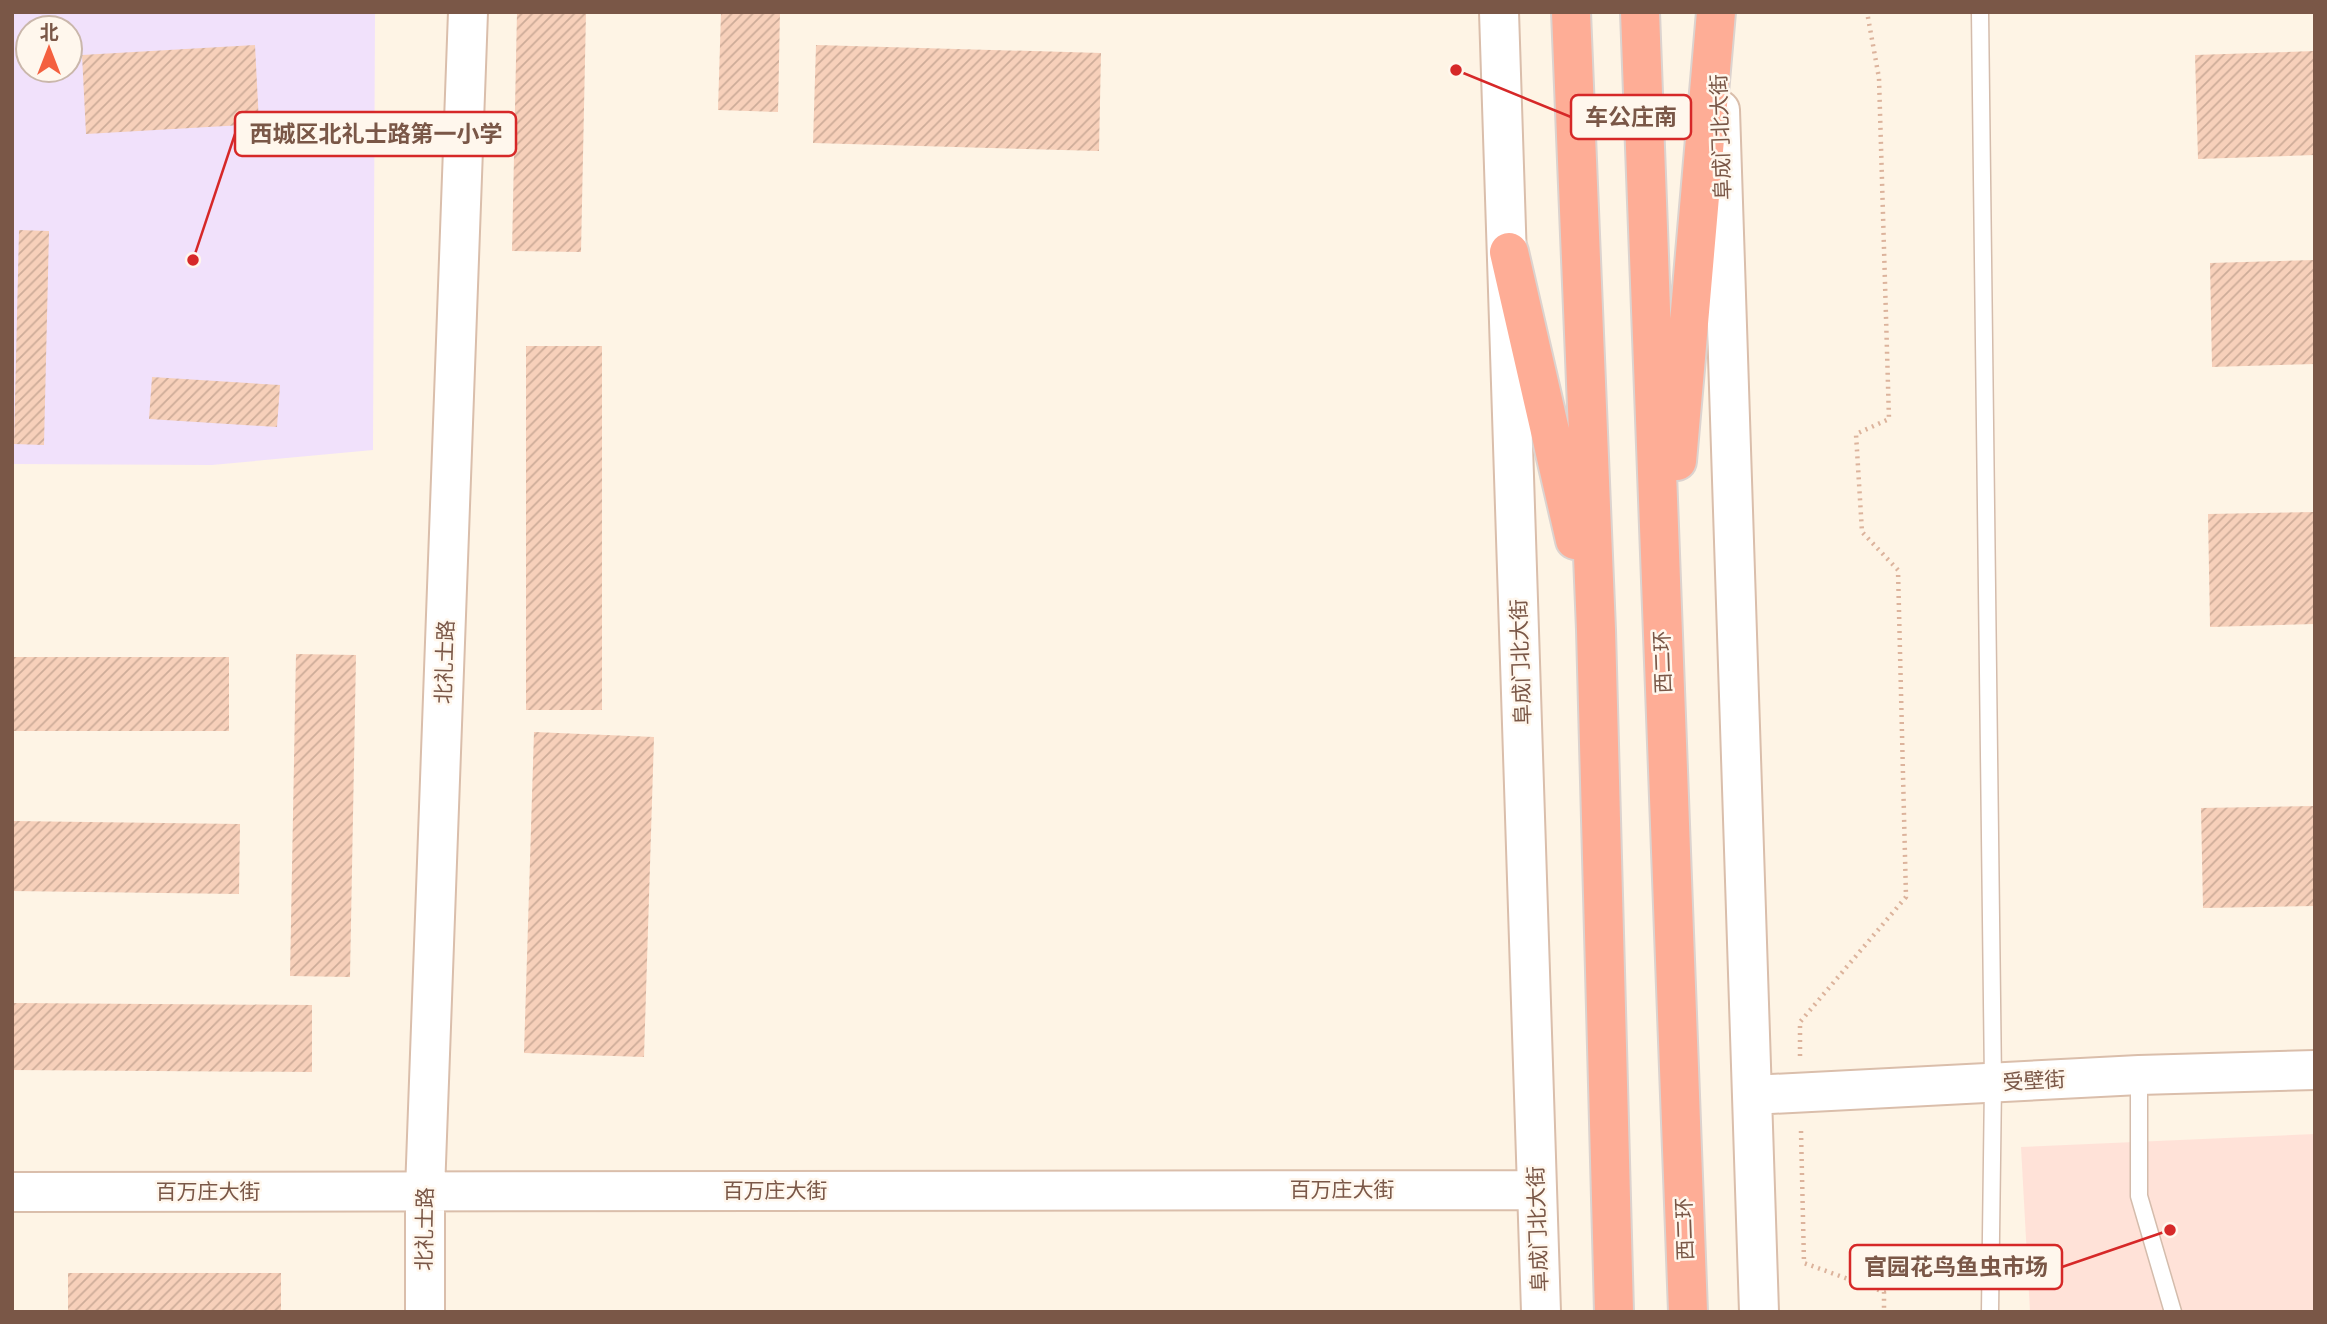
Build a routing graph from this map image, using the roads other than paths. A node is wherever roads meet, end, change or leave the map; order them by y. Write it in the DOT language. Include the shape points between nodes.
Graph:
graph roads {
  1 [pos="468,12"];
  2 [pos="1499,12"];
  3 [pos="1570,12"];
  4 [pos="1640,12"];
  5 [pos="1717,12"];
  6 [pos="1980,12"];
  7 [pos="1509,252"];
  8 [pos="1662,627"];
  9 [pos="1596,630"];
  10 [pos="2315,1070"];
  11 [pos="2139,1075"];
  12 [pos="1993,1083"];
  13 [pos="1752,1095"];
  14 [pos="1537,1190"];
  15 [pos="425,1191"];
  16 [pos="12,1192"];
  17 [pos="425,1312"];
  18 [pos="1541,1312"];
  19 [pos="1614,1312"];
  20 [pos="1688,1312"];
  21 [pos="1759,1312"];
  22 [pos="1990,1312"];
  23 [pos="2173,1312"];
  1 -- 15 [label="street, 北礼士路"];
  2 -- 7 [label="street, 阜成门北大街"];
  3 -- 9 [label="highway"];
  4 -- 8 [label="highway, 西二环"];
  5 -- 8 [label="highway"];
  5 -- 13 [label="street, 阜成门北大街"];
  6 -- 12 [label="lane"];
  7 -- 9 [label="highway"];
  7 -- 14 [label="street, 阜成门北大街"];
  8 -- 20 [label="highway, 西二环"];
  9 -- 19 [label="highway"];
  10 -- 11 [label="street, 受壁街"];
  11 -- 12 [label="street, 受壁街"];
  11 -- 23 [label="lane" via="2139,1196"];
  12 -- 13 [label="street, 受壁街"];
  12 -- 22 [label="lane"];
  13 -- 21 [label="street, 阜成门北大街"];
  14 -- 15 [label="street, 百万庄大街"];
  14 -- 18 [label="street, 阜成门北大街"];
  15 -- 16 [label="street, 百万庄大街"];
  15 -- 17 [label="street, 北礼士路"];
}
